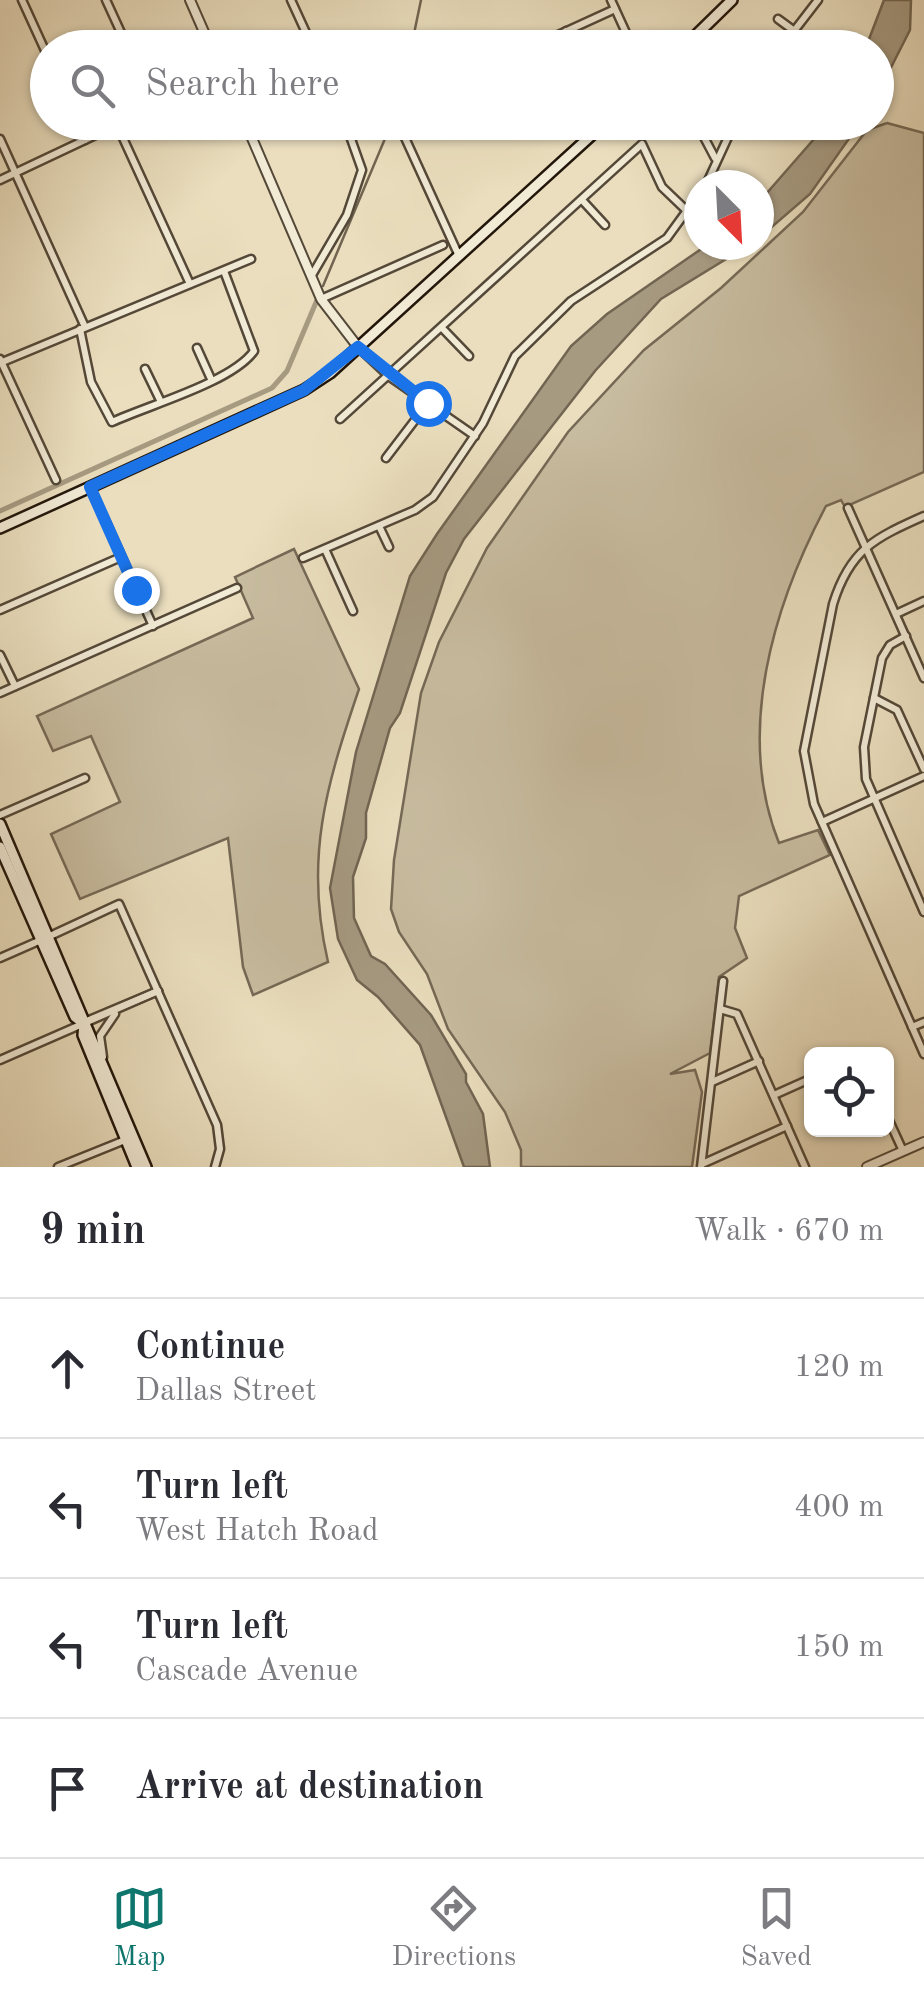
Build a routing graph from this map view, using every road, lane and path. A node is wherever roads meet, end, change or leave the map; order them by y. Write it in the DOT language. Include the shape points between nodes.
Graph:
graph roads {
  1 [pos="22,0"];
  2 [pos="106,0"];
  3 [pos="190,0"];
  4 [pos="292,0"];
  5 [pos="611,0"];
  6 [pos="732,0"];
  7 [pos="818,0"];
  8 [pos="616,10"];
  9 [pos="778,20"];
  10 [pos="36,30"];
  11 [pos="120,30"];
  12 [pos="204,30"];
  13 [pos="305,30"];
  14 [pos="568,30"];
  15 [pos="625,30"];
  16 [pos="701,30"];
  17 [pos="793,30"];
  18 [pos="0,139"];
  19 [pos="85,140"];
  20 [pos="127,140"];
  21 [pos="253,140"];
  22 [pos="353,140"];
  23 [pos="406,140"];
  24 [pos="586,140"];
  25 [pos="705,140"];
  26 [pos="726,140"];
  27 [pos="716,160"];
  28 [pos="712,170"];
  29 [pos="15,173"];
  30 [pos="0,180"];
  31 [pos="582,200"];
  32 [pos="684,208"];
  33 [pos="684,213"];
  34 [pos="606,226"];
  35 [pos="443,244"];
  36 [pos="458,256"];
  37 [pos="251,259"];
  38 [pos="224,272"];
  39 [pos="312,275"];
  40 [pos="190,284"];
  41 [pos="322,299"];
  42 [pos="82,328"];
  43 [pos="443,329"];
  44 [pos="358,347"];
  45 [pos="197,348"];
  46 [pos="469,356"];
  47 [pos="1,361"];
  48 [pos="146,369"];
  49 [pos="390,378"];
  50 [pos="211,379"];
  51 [pos="160,400"];
  52 [pos="428,403"];
  53 [pos="340,419"];
  54 [pos="475,436"];
  55 [pos="386,458"];
  56 [pos="56,480"];
  57 [pos="90,487"];
  58 [pos="848,508"];
  59 [pos="924,516"];
  60 [pos="379,526"];
  61 [pos="0,528"];
  62 [pos="866,545"];
  63 [pos="389,547"];
  64 [pos="326,549"];
  65 [pos="121,557"];
  66 [pos="302,558"];
  67 [pos="237,588"];
  68 [pos="924,601"];
  69 [pos="0,610"];
  70 [pos="353,611"];
  71 [pos="896,614"];
  72 [pos="153,626"];
  73 [pos="906,636"];
  74 [pos="0,655"];
  75 [pos="924,678"];
  76 [pos="15,686"];
  77 [pos="0,693"];
  78 [pos="874,698"];
  79 [pos="924,773"];
  80 [pos="85,778"];
  81 [pos="874,799"];
  82 [pos="0,815"];
  83 [pos="822,822"];
  84 [pos="0,824"];
  85 [pos="0,847"];
  86 [pos="924,912"];
  87 [pos="45,938"];
  88 [pos="0,958"];
  89 [pos="723,981"];
  90 [pos="158,992"];
  91 [pos="720,1009"];
  92 [pos="116,1013"];
  93 [pos="924,1022"];
  94 [pos="84,1024"];
  95 [pos="912,1027"];
  96 [pos="924,1054"];
  97 [pos="103,1058"];
  98 [pos="0,1060"];
  99 [pos="759,1061"];
  100 [pos="804,1081"];
  101 [pos="711,1083"];
  102 [pos="774,1094"];
  103 [pos="787,1126"];
  104 [pos="894,1132"];
  105 [pos="125,1140"];
  106 [pos="924,1142"];
  107 [pos="903,1152"];
  108 [pos="701,1166"];
  109 [pos="58,1167"];
  110 [pos="137,1167"];
  111 [pos="146,1167"];
  112 [pos="215,1167"];
  113 [pos="805,1167"];
  114 [pos="867,1167"];
  1 -- 10 [label="street"];
  2 -- 11 [label="street"];
  3 -- 12 [label="street"];
  4 -- 13 [label="street"];
  5 -- 8 [label="street"];
  6 -- 16 [label="main road"];
  7 -- 17 [label="street"];
  8 -- 14 [label="street"];
  8 -- 15 [label="street"];
  9 -- 17 [label="street"];
  18 -- 29 [label="street"];
  19 -- 29 [label="street"];
  20 -- 40 [label="street"];
  21 -- 39 [label="street"];
  22 -- 39 [label="street" via="362,170 355,195"];
  23 -- 36 [label="street"];
  24 -- 36 [label="main road"];
  25 -- 27 [label="street"];
  26 -- 27 [label="street"];
  27 -- 28 [label="street"];
  29 -- 30 [label="street"];
  29 -- 42 [label="street"];
  31 -- 32 [label="street" via="642,144 662,187"];
  31 -- 34 [label="street"];
  31 -- 43 [label="street"];
  33 -- 54 [label="street" via="659,245 571,302 515,356"];
  35 -- 41 [label="street"];
  36 -- 44 [label="main road"];
  37 -- 38 [label="street"];
  38 -- 40 [label="street"];
  38 -- 50 [label="street" via="254,350"];
  39 -- 41 [label="street"];
  40 -- 42 [label="street"];
  41 -- 44 [label="street"];
  42 -- 47 [label="street"];
  42 -- 51 [label="street" via="91,382 112,422"];
  43 -- 46 [label="street"];
  43 -- 49 [label="street"];
  44 -- 49 [label="street"];
  44 -- 57 [label="main road" via="304,390"];
  45 -- 50 [label="street"];
  47 -- 56 [label="street"];
  48 -- 51 [label="street"];
  49 -- 52 [label="street"];
  49 -- 53 [label="street"];
  50 -- 51 [label="street"];
  52 -- 54 [label="street"];
  52 -- 55 [label="street"];
  54 -- 60 [label="street" via="433,497"];
  57 -- 61 [label="main road"];
  57 -- 65 [label="street"];
  58 -- 62 [label="street"];
  59 -- 62 [label="street"];
  60 -- 63 [label="street"];
  60 -- 64 [label="street"];
  62 -- 71 [label="street"];
  62 -- 83 [label="street" via="834,598 806,740 807,783"];
  64 -- 66 [label="street"];
  64 -- 70 [label="street"];
  65 -- 69 [label="street"];
  65 -- 72 [label="street"];
  67 -- 72 [label="street"];
  68 -- 71 [label="street"];
  71 -- 73 [label="street"];
  72 -- 76 [label="street"];
  73 -- 75 [label="street"];
  73 -- 78 [label="street" via="884,652"];
  74 -- 76 [label="street"];
  76 -- 77 [label="street"];
  78 -- 79 [label="street" via="897,710"];
  78 -- 81 [label="street" via="863,762"];
  79 -- 81 [label="street"];
  80 -- 82 [label="street"];
  81 -- 83 [label="street"];
  81 -- 86 [label="street"];
  83 -- 95 [label="street"];
  84 -- 87 [label="main road"];
  85 -- 87 [label="main road"];
  87 -- 88 [label="street"];
  87 -- 90 [label="street" via="118,904"];
  87 -- 94 [label="main road"];
  89 -- 91 [label="street"];
  90 -- 92 [label="street"];
  90 -- 94 [label="street"];
  90 -- 112 [label="street" via="217,1126"];
  91 -- 99 [label="street" via="737,1014"];
  91 -- 101 [label="street"];
  92 -- 94 [label="street"];
  92 -- 97 [label="street" via="100,1036"];
  93 -- 95 [label="street"];
  94 -- 97 [label="main road"];
  94 -- 98 [label="street"];
  94 -- 105 [label="main road"];
  95 -- 96 [label="street"];
  97 -- 111 [label="main road"];
  99 -- 101 [label="street"];
  99 -- 102 [label="street"];
  100 -- 102 [label="street"];
  101 -- 108 [label="street"];
  102 -- 103 [label="street"];
  103 -- 108 [label="street"];
  103 -- 113 [label="street"];
  104 -- 107 [label="street"];
  105 -- 109 [label="street"];
  105 -- 110 [label="main road"];
  106 -- 107 [label="street"];
  107 -- 114 [label="street"];
}
